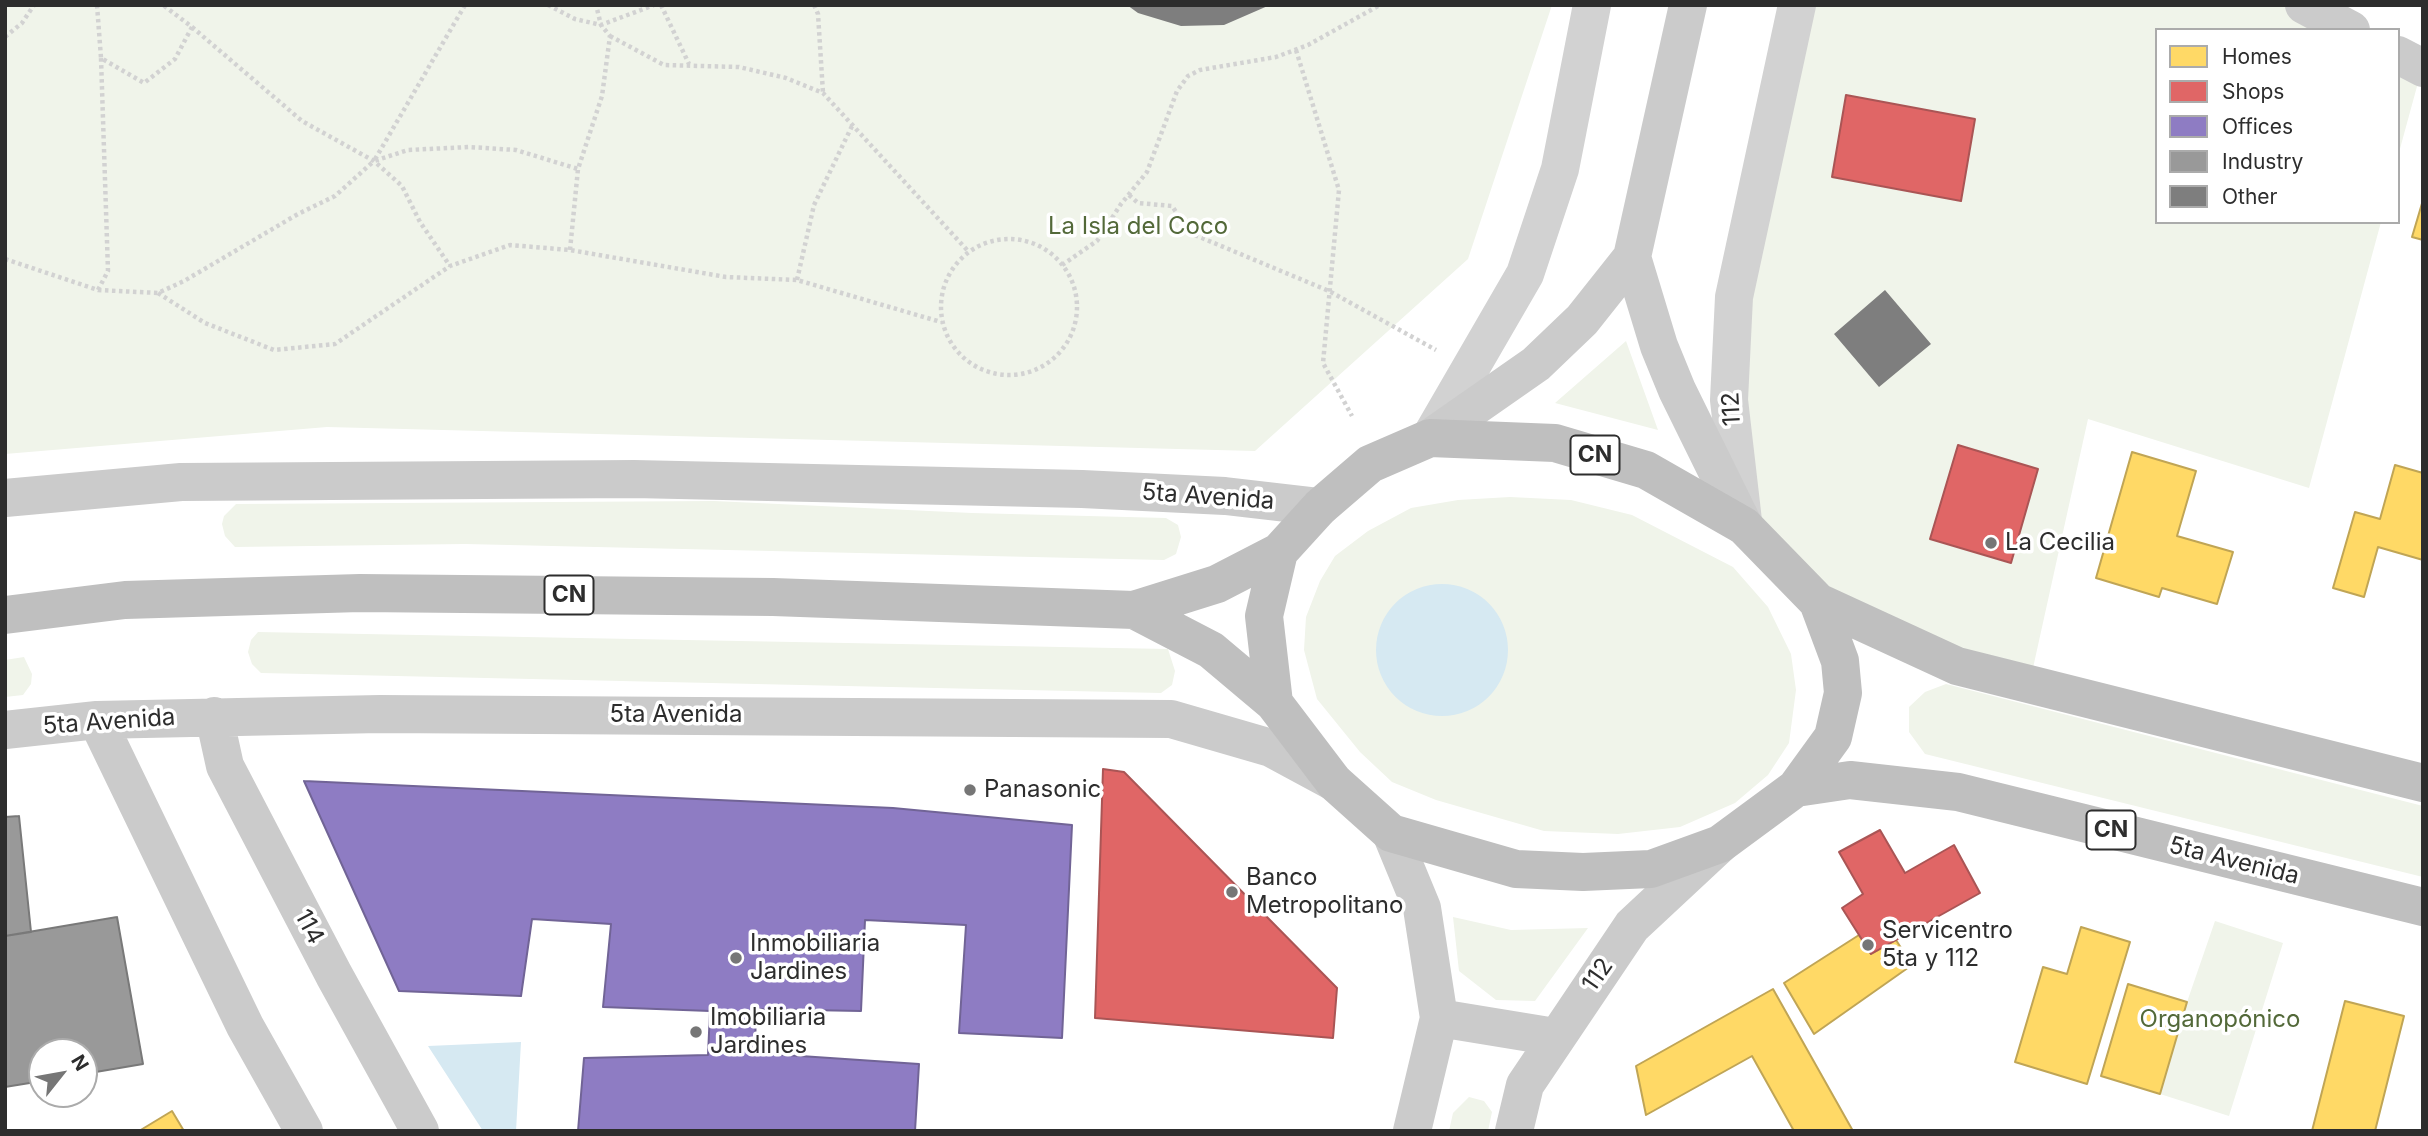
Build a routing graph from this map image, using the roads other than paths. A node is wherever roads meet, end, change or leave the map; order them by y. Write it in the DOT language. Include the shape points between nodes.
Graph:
graph roads {
  1 [pos="1592,5"];
  2 [pos="1688,5"];
  3 [pos="1797,5"];
  4 [pos="2304,5"];
  5 [pos="2347,28"];
  6 [pos="2400,56"];
  7 [pos="2423,68"];
  8 [pos="1632,257"];
  9 [pos="1430,438"];
  10 [pos="5,498"];
  11 [pos="1320,506"];
  12 [pos="1744,526"];
  13 [pos="1279,552"];
  14 [pos="1818,602"];
  15 [pos="1134,610"];
  16 [pos="5,615"];
  17 [pos="1274,703"];
  18 [pos="214,716"];
  19 [pos="97,720"];
  20 [pos="5,730"];
  21 [pos="1334,782"];
  22 [pos="2423,783"];
  23 [pos="1796,788"];
  24 [pos="1391,833"];
  25 [pos="1720,844"];
  26 [pos="2423,907"];
  27 [pos="1439,1018"];
  28 [pos="1555,1037"];
  29 [pos="304,1131"];
  30 [pos="420,1131"];
  31 [pos="1412,1131"];
  32 [pos="1514,1131"];
  1 -- 9 [label="street" via="1560,169 1525,274"];
  2 -- 8 [label="main road, 112"];
  3 -- 12 [label="street, 112" via="1734,297 1729,400"];
  4 -- 5 [label="main road"];
  6 -- 7 [label="main road"];
  8 -- 9 [label="main road, 112" via="1582,320 1536,364"];
  8 -- 12 [label="main road, 112" via="1677,390"];
  9 -- 11 [label="highway, 5ta Avenida / CN" via="1370,464"];
  9 -- 12 [label="highway, 5ta Avenida / CN" via="1555,443 1646,470"];
  10 -- 11 [label="main road, 5ta Avenida" via="181,482 634,479 1095,489"];
  11 -- 13 [label="highway, 5ta Avenida / CN"];
  12 -- 14 [label="highway, 5ta Avenida / CN"];
  13 -- 15 [label="highway, 5ta Avenida / CN" via="1217,584"];
  13 -- 17 [label="highway, 5ta Avenida / CN" via="1264,616"];
  14 -- 22 [label="highway, 5ta Avenida / CN" via="1957,666"];
  14 -- 23 [label="highway, 5ta Avenida / CN" via="1840,661 1843,693 1833,737"];
  15 -- 16 [label="highway, 5ta Avenida / CN" via="773,597 359,593 125,600"];
  15 -- 17 [label="highway, 5ta Avenida / CN" via="1211,650"];
  17 -- 21 [label="highway, 5ta Avenida / CN"];
  18 -- 19 [label="main road, 5ta Avenida"];
  18 -- 21 [label="main road, 5ta Avenida" via="1171,719 1271,748"];
  18 -- 30 [label="main road, 114" via="225,766"];
  19 -- 20 [label="main road, 5ta Avenida"];
  19 -- 29 [label="main road" via="245,1026"];
  21 -- 24 [label="highway, 5ta Avenida / CN"];
  23 -- 25 [label="highway, 5ta Avenida / CN"];
  23 -- 26 [label="highway, 5ta Avenida / CN" via="1850,780 1958,792"];
  24 -- 25 [label="highway, 5ta Avenida / CN" via="1516,869 1583,872 1651,869"];
  24 -- 27 [label="main road" via="1423,908"];
  25 -- 28 [label="main road, 112" via="1632,926"];
  27 -- 28 [label="main road"];
  27 -- 31 [label="main road"];
  28 -- 32 [label="main road, 112" via="1525,1085"];
}
